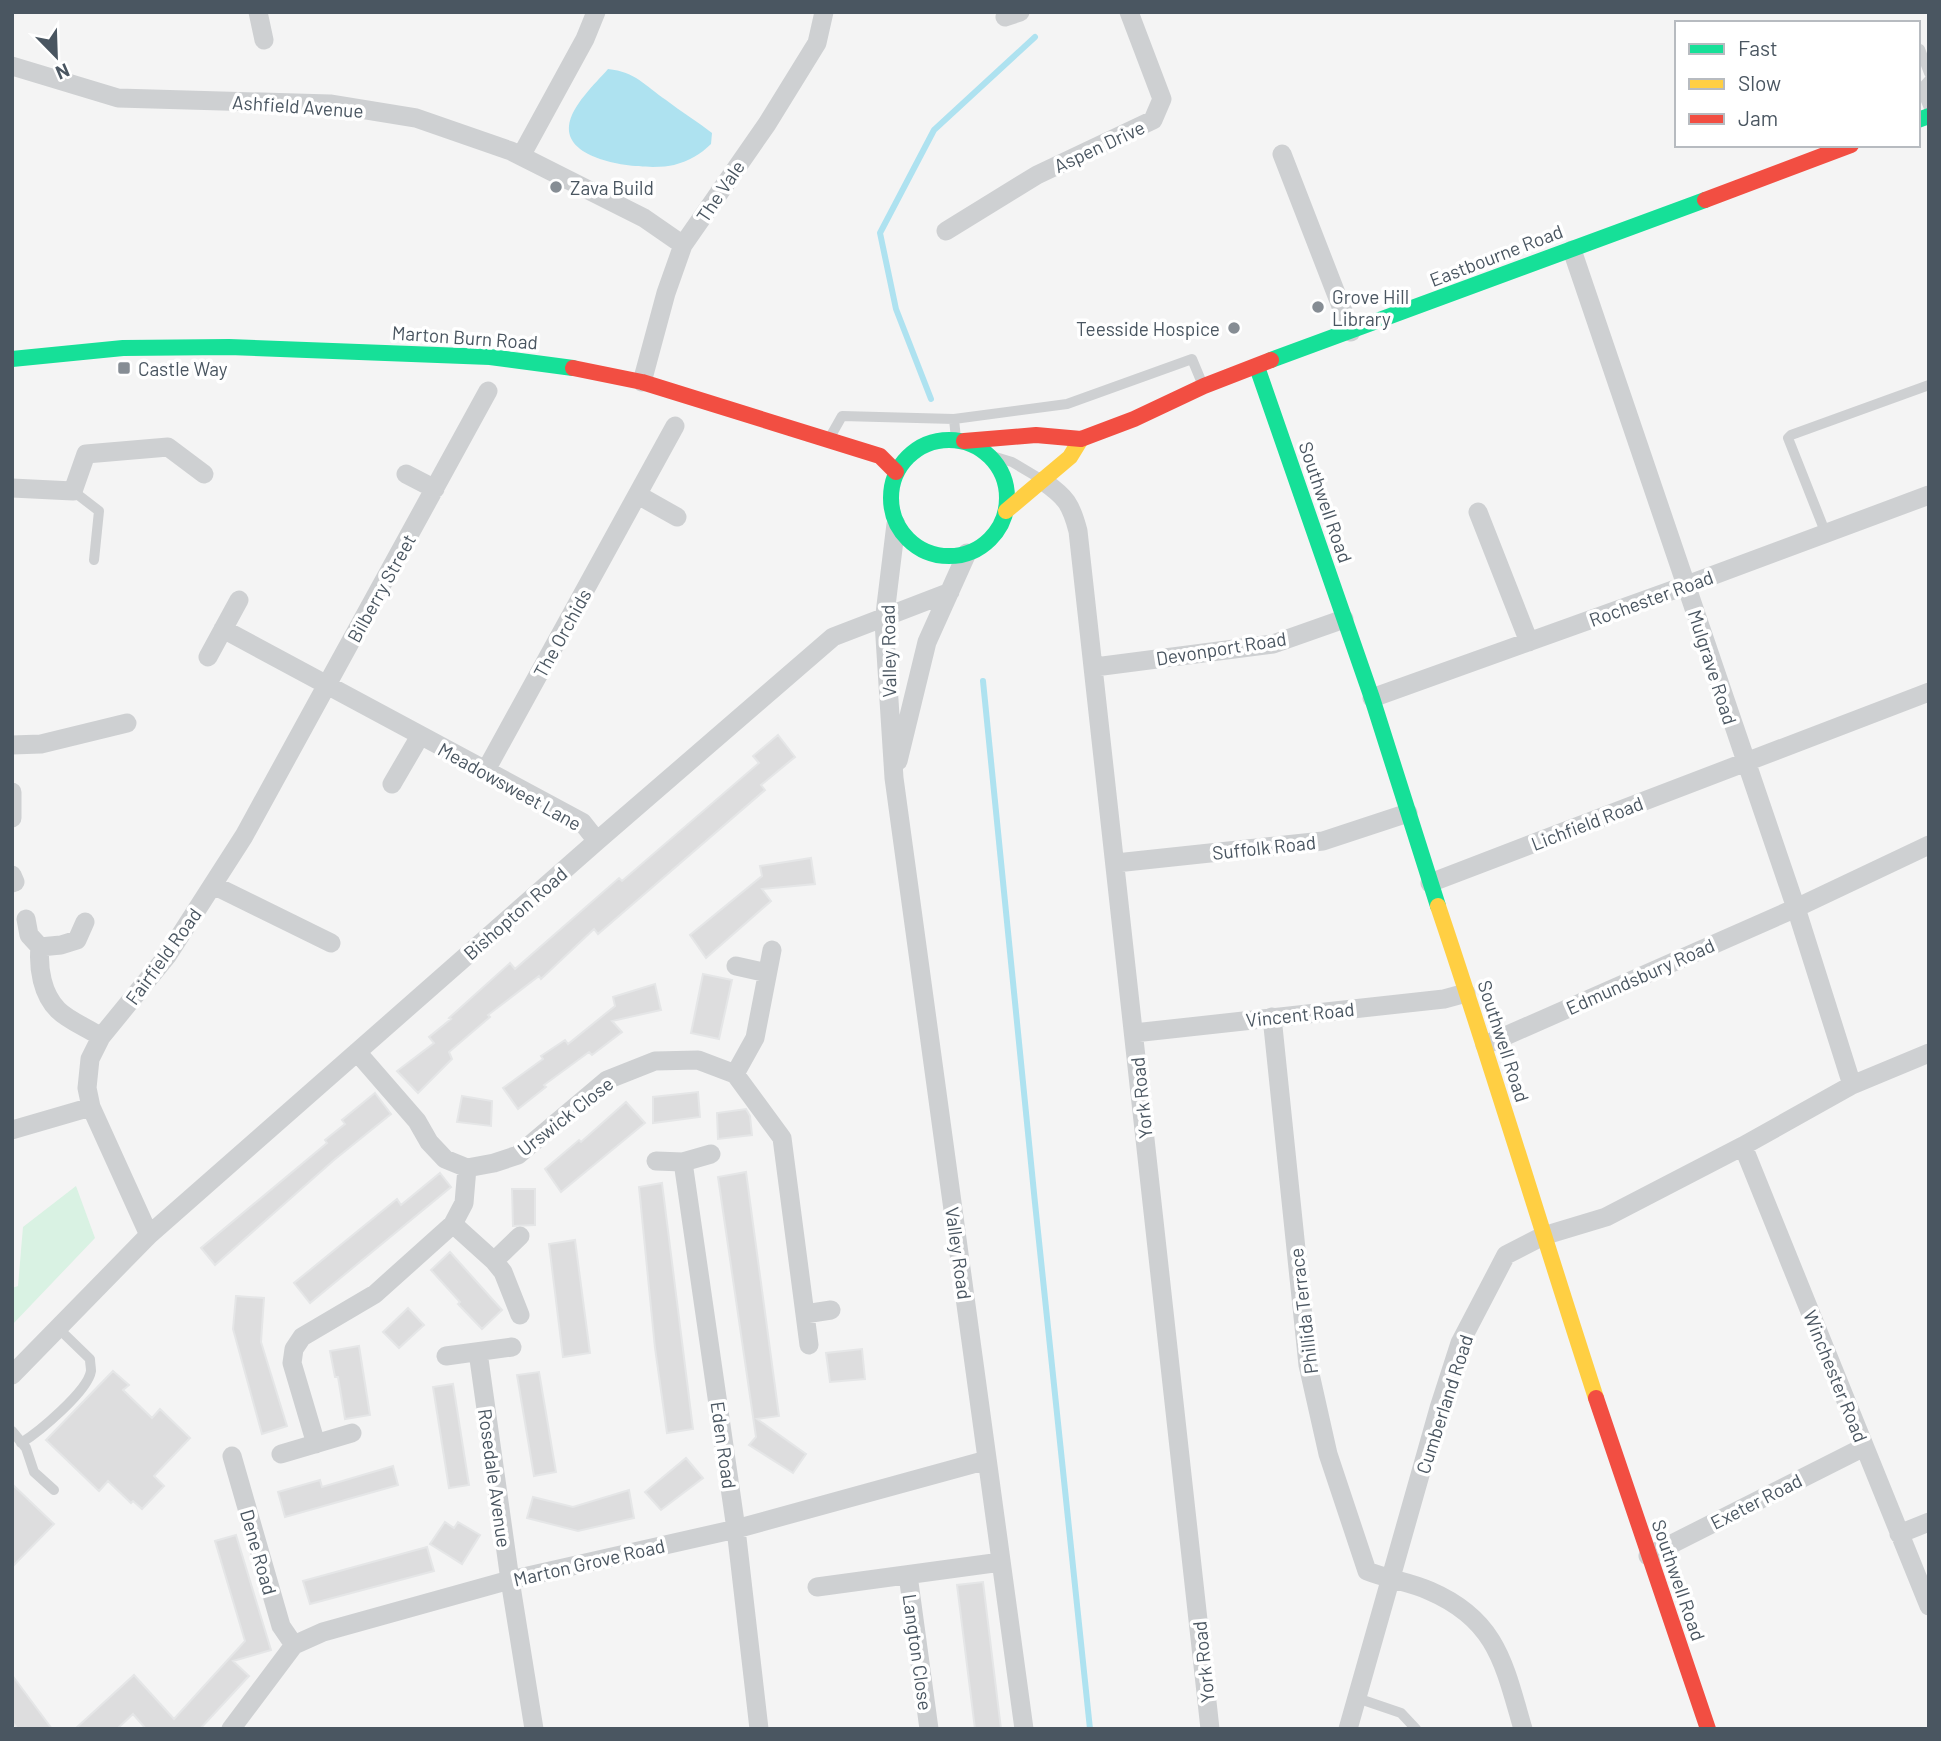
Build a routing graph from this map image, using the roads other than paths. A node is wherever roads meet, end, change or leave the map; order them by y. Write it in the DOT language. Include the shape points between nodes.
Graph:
graph roads {
  1 [pos="258,12"];
  2 [pos="596,12"];
  3 [pos="824,12"];
  4 [pos="1129,12"];
  5 [pos="264,40"];
  6 [pos="1920,50"];
  7 [pos="12,66"];
  8 [pos="1929,73"];
  9 [pos="1929,80"];
  10 [pos="1929,108"];
  11 [pos="1846,147"];
  12 [pos="1282,154"];
  13 [pos="521,156"];
  14 [pos="946,232"];
  15 [pos="683,245"];
  16 [pos="1572,250"];
  17 [pos="1350,332"];
  18 [pos="12,359"];
  19 [pos="1257,367"];
  20 [pos="642,382"];
  21 [pos="1929,385"];
  22 [pos="1204,386"];
  23 [pos="488,391"];
  24 [pos="954,419"];
  25 [pos="676,426"];
  26 [pos="1081,439"];
  27 [pos="829,440"];
  28 [pos="960,440"];
  29 [pos="989,455"];
  30 [pos="896,472"];
  31 [pos="204,474"];
  32 [pos="406,474"];
  33 [pos="1043,481"];
  34 [pos="12,488"];
  35 [pos="435,489"];
  36 [pos="73,491"];
  37 [pos="638,495"];
  38 [pos="1929,495"];
  39 [pos="1006,511"];
  40 [pos="1478,512"];
  41 [pos="677,517"];
  42 [pos="896,524"];
  43 [pos="1826,534"];
  44 [pos="967,553"];
  45 [pos="94,560"];
  46 [pos="1687,585"];
  47 [pos="950,592"];
  48 [pos="239,600"];
  49 [pos="885,618"];
  50 [pos="1344,619"];
  51 [pos="223,629"];
  52 [pos="1529,642"];
  53 [pos="208,657"];
  54 [pos="1095,667"];
  55 [pos="328,686"];
  56 [pos="1929,692"];
  57 [pos="1372,698"];
  58 [pos="127,723"];
  59 [pos="420,736"];
  60 [pos="12,745"];
  61 [pos="1745,764"];
  62 [pos="486,770"];
  63 [pos="894,778"];
  64 [pos="392,784"];
  65 [pos="12,792"];
  66 [pos="1408,813"];
  67 [pos="12,818"];
  68 [pos="597,841"];
  69 [pos="1929,845"];
  70 [pos="1116,863"];
  71 [pos="12,875"];
  72 [pos="12,883"];
  73 [pos="1430,883"];
  74 [pos="213,886"];
  75 [pos="1796,908"];
  76 [pos="26,919"];
  77 [pos="85,922"];
  78 [pos="331,943"];
  79 [pos="40,947"];
  80 [pos="772,950"];
  81 [pos="736,966"];
  82 [pos="767,973"];
  83 [pos="1466,993"];
  84 [pos="1272,1017"];
  85 [pos="1134,1033"];
  86 [pos="101,1037"];
  87 [pos="1485,1045"];
  88 [pos="357,1052"];
  89 [pos="1929,1053"];
  90 [pos="734,1074"];
  91 [pos="1852,1085"];
  92 [pos="91,1107"];
  93 [pos="12,1130"];
  94 [pos="1743,1146"];
  95 [pos="711,1153"];
  96 [pos="656,1161"];
  97 [pos="683,1162"];
  98 [pos="467,1168"];
  99 [pos="453,1224"];
  100 [pos="149,1235"];
  101 [pos="520,1236"];
  102 [pos="1542,1236"];
  103 [pos="494,1261"];
  104 [pos="831,1310"];
  105 [pos="805,1314"];
  106 [pos="520,1315"];
  107 [pos="58,1328"];
  108 [pos="809,1345"];
  109 [pos="512,1347"];
  110 [pos="478,1352"];
  111 [pos="446,1356"];
  112 [pos="12,1375"];
  113 [pos="12,1431"];
  114 [pos="352,1433"];
  115 [pos="21,1443"];
  116 [pos="316,1444"];
  117 [pos="1864,1447"];
  118 [pos="281,1454"];
  119 [pos="232,1456"];
  120 [pos="987,1460"];
  121 [pos="54,1490"];
  122 [pos="1929,1522"];
  123 [pos="736,1529"];
  124 [pos="1899,1534"];
  125 [pos="1648,1556"];
  126 [pos="1001,1562"];
  127 [pos="908,1575"];
  128 [pos="510,1580"];
  129 [pos="1391,1580"];
  130 [pos="817,1587"];
  131 [pos="1929,1606"];
  132 [pos="294,1645"];
  133 [pos="1357,1698"];
  134 [pos="231,1729"];
  135 [pos="534,1729"];
  136 [pos="760,1729"];
  137 [pos="929,1729"];
  138 [pos="1024,1729"];
  139 [pos="1210,1729"];
  140 [pos="1348,1729"];
  141 [pos="1416,1729"];
  142 [pos="1524,1729"];
  143 [pos="1708,1729"];
  1 -- 5 [label="street"];
  2 -- 13 [label="street"];
  3 -- 15 [label="street, The Vale" via="817,43"];
  4 -- 14 [label="street, Aspen Drive" via="1161,99 1153,120 1037,175"];
  6 -- 8 [label="lane"];
  7 -- 13 [label="street, Ashfield Avenue" via="118,98 330,104 416,118"];
  9 -- 10 [label="lane" via="1921,89"];
  11 -- 16 [label="street, Eastbourne Road"];
  12 -- 17 [label="street"];
  13 -- 15 [label="street, Ashfield Avenue" via="644,218"];
  15 -- 20 [label="street, The Vale"];
  16 -- 17 [label="street, Eastbourne Road"];
  16 -- 46 [label="street, Mulgrave Road"];
  17 -- 19 [label="street, Eastbourne Road"];
  18 -- 20 [label="street, Marton Burn Road" via="123,348 229,347 490,357"];
  19 -- 22 [label="street, Eastbourne Road"];
  19 -- 50 [label="street, Southwell Road"];
  20 -- 27 [label="street, Marton Burn Road"];
  21 -- 43 [label="lane" via="1788,438"];
  22 -- 24 [label="lane" via="1192,359 1068,404"];
  22 -- 26 [label="street, Eastbourne Road"];
  23 -- 35 [label="street, Bilberry Street"];
  24 -- 27 [label="lane" via="842,416"];
  24 -- 28 [label="lane"];
  25 -- 37 [label="street, The Orchids"];
  26 -- 28 [label="street" via="1036,435"];
  26 -- 33 [label="street" via="1070,457"];
  27 -- 30 [label="street, Marton Burn Road" via="880,457"];
  28 -- 29 [label="street"];
  28 -- 30 [label="street" via="921,446"];
  29 -- 33 [label="lane" via="1012,462"];
  29 -- 39 [label="street" via="1005,481"];
  30 -- 42 [label="street" via="891,507"];
  31 -- 36 [label="street" via="168,447 86,454"];
  32 -- 35 [label="street"];
  33 -- 39 [label="street"];
  33 -- 54 [label="street, York Road" via="1072,508"];
  34 -- 36 [label="street"];
  35 -- 55 [label="street, Bilberry Street"];
  36 -- 45 [label="lane" via="99,510"];
  37 -- 41 [label="street"];
  37 -- 62 [label="street, The Orchids"];
  38 -- 43 [label="street, Rochester Road"];
  39 -- 44 [label="street" via="992,537"];
  40 -- 52 [label="street"];
  42 -- 44 [label="street" via="926,551 951,556"];
  42 -- 49 [label="street, Valley Road"];
  43 -- 46 [label="street, Rochester Road"];
  44 -- 47 [label="street, Valley Road"];
  46 -- 52 [label="street, Rochester Road"];
  46 -- 61 [label="street, Mulgrave Road"];
  47 -- 49 [label="street, Bishopton Road"];
  47 -- 63 [label="street, Valley Road" via="928,642"];
  48 -- 51 [label="street"];
  49 -- 63 [label="street, Valley Road"];
  49 -- 68 [label="street, Bishopton Road" via="833,637"];
  50 -- 54 [label="street, Devonport Road" via="1273,644"];
  50 -- 57 [label="street, Southwell Road"];
  51 -- 53 [label="street"];
  51 -- 55 [label="street, Meadowsweet Lane"];
  52 -- 57 [label="street, Rochester Road"];
  54 -- 70 [label="street, York Road"];
  55 -- 59 [label="street, Meadowsweet Lane"];
  55 -- 74 [label="street, Fairfield Road"];
  56 -- 61 [label="street, Lichfield Road"];
  57 -- 66 [label="street, Southwell Road"];
  58 -- 60 [label="street" via="41,744"];
  59 -- 62 [label="street, Meadowsweet Lane"];
  59 -- 64 [label="street, Meadowsweet Lane"];
  61 -- 73 [label="street, Lichfield Road"];
  61 -- 75 [label="street, Mulgrave Road"];
  62 -- 68 [label="street, Meadowsweet Lane" via="582,822"];
  63 -- 120 [label="street, Valley Road"];
  65 -- 67 [label="street"];
  66 -- 70 [label="street, Suffolk Road" via="1323,841"];
  66 -- 73 [label="street, Southwell Road"];
  68 -- 88 [label="street, Bishopton Road"];
  69 -- 75 [label="street, Edmundsbury Road"];
  70 -- 85 [label="street, York Road"];
  71 -- 72 [label="street"];
  73 -- 83 [label="street, Southwell Road"];
  74 -- 78 [label="street"];
  74 -- 86 [label="street, Fairfield Road" via="167,956"];
  75 -- 87 [label="street, Edmundsbury Road"];
  75 -- 91 [label="street, Mulgrave Road"];
  76 -- 79 [label="street" via="29,935"];
  77 -- 79 [label="street" via="76,940"];
  79 -- 86 [label="street" via="41,976 57,1010"];
  80 -- 82 [label="street"];
  81 -- 82 [label="street"];
  82 -- 90 [label="street" via="755,1038"];
  83 -- 84 [label="street, Vincent Road"];
  83 -- 87 [label="street, Southwell Road"];
  84 -- 85 [label="street, Vincent Road"];
  84 -- 129 [label="street, Phillida Terrace" via="1308,1365 1328,1454 1367,1572"];
  85 -- 139 [label="street, York Road"];
  86 -- 92 [label="street, Fairfield Road" via="90,1059 87,1088"];
  87 -- 102 [label="street, Southwell Road"];
  88 -- 98 [label="street" via="445,1160"];
  88 -- 100 [label="street, Bishopton Road"];
  89 -- 91 [label="street, Cumberland Road"];
  90 -- 98 [label="street, Urswick Close" via="698,1060 655,1061 607,1080 518,1155"];
  90 -- 105 [label="street" via="782,1138"];
  91 -- 94 [label="street, Cumberland Road"];
  92 -- 93 [label="street"];
  92 -- 100 [label="street, Fairfield Road"];
  94 -- 102 [label="street, Cumberland Road" via="1606,1217"];
  94 -- 117 [label="street, Winchester Road"];
  95 -- 97 [label="street"];
  96 -- 97 [label="street"];
  97 -- 123 [label="street, Eden Road"];
  98 -- 99 [label="street" via="464,1203"];
  99 -- 103 [label="street"];
  99 -- 116 [label="street" via="375,1294 302,1337 294,1349 292,1363"];
  100 -- 107 [label="street, Bishopton Road"];
  101 -- 103 [label="street"];
  102 -- 125 [label="street, Southwell Road"];
  102 -- 129 [label="street, Cumberland Road" via="1506,1255 1460,1343"];
  103 -- 106 [label="street"];
  104 -- 105 [label="street"];
  105 -- 108 [label="street"];
  107 -- 112 [label="street"];
  107 -- 115 [label="lane" via="90,1359 91,1372 85,1386 41,1430"];
  109 -- 110 [label="street"];
  110 -- 111 [label="street"];
  110 -- 128 [label="street, Rosedale Avenue"];
  113 -- 115 [label="lane"];
  114 -- 116 [label="street"];
  115 -- 121 [label="lane" via="34,1472"];
  116 -- 118 [label="street"];
  117 -- 124 [label="street, Winchester Road"];
  117 -- 125 [label="street, Exeter Road"];
  119 -- 132 [label="street, Dene Road" via="281,1626"];
  120 -- 123 [label="street, Marton Grove Road"];
  120 -- 126 [label="street, Valley Road"];
  122 -- 124 [label="street"];
  123 -- 128 [label="street, Marton Grove Road"];
  123 -- 136 [label="street, Eden Road"];
  124 -- 131 [label="street, Winchester Road"];
  125 -- 143 [label="street, Southwell Road"];
  126 -- 127 [label="street, Langton Close"];
  126 -- 138 [label="street, Valley Road"];
  127 -- 130 [label="street, Langton Close"];
  127 -- 137 [label="street, Langton Close"];
  128 -- 132 [label="street, Marton Grove Road" via="323,1632"];
  128 -- 135 [label="street, Rosedale Avenue"];
  129 -- 133 [label="street, Cumberland Road"];
  129 -- 142 [label="street" via="1428,1590 1465,1609 1489,1635 1503,1662"];
  132 -- 134 [label="street, Marton Grove Road"];
  133 -- 140 [label="street, Cumberland Road"];
  133 -- 141 [label="lane" via="1401,1713"];
}
